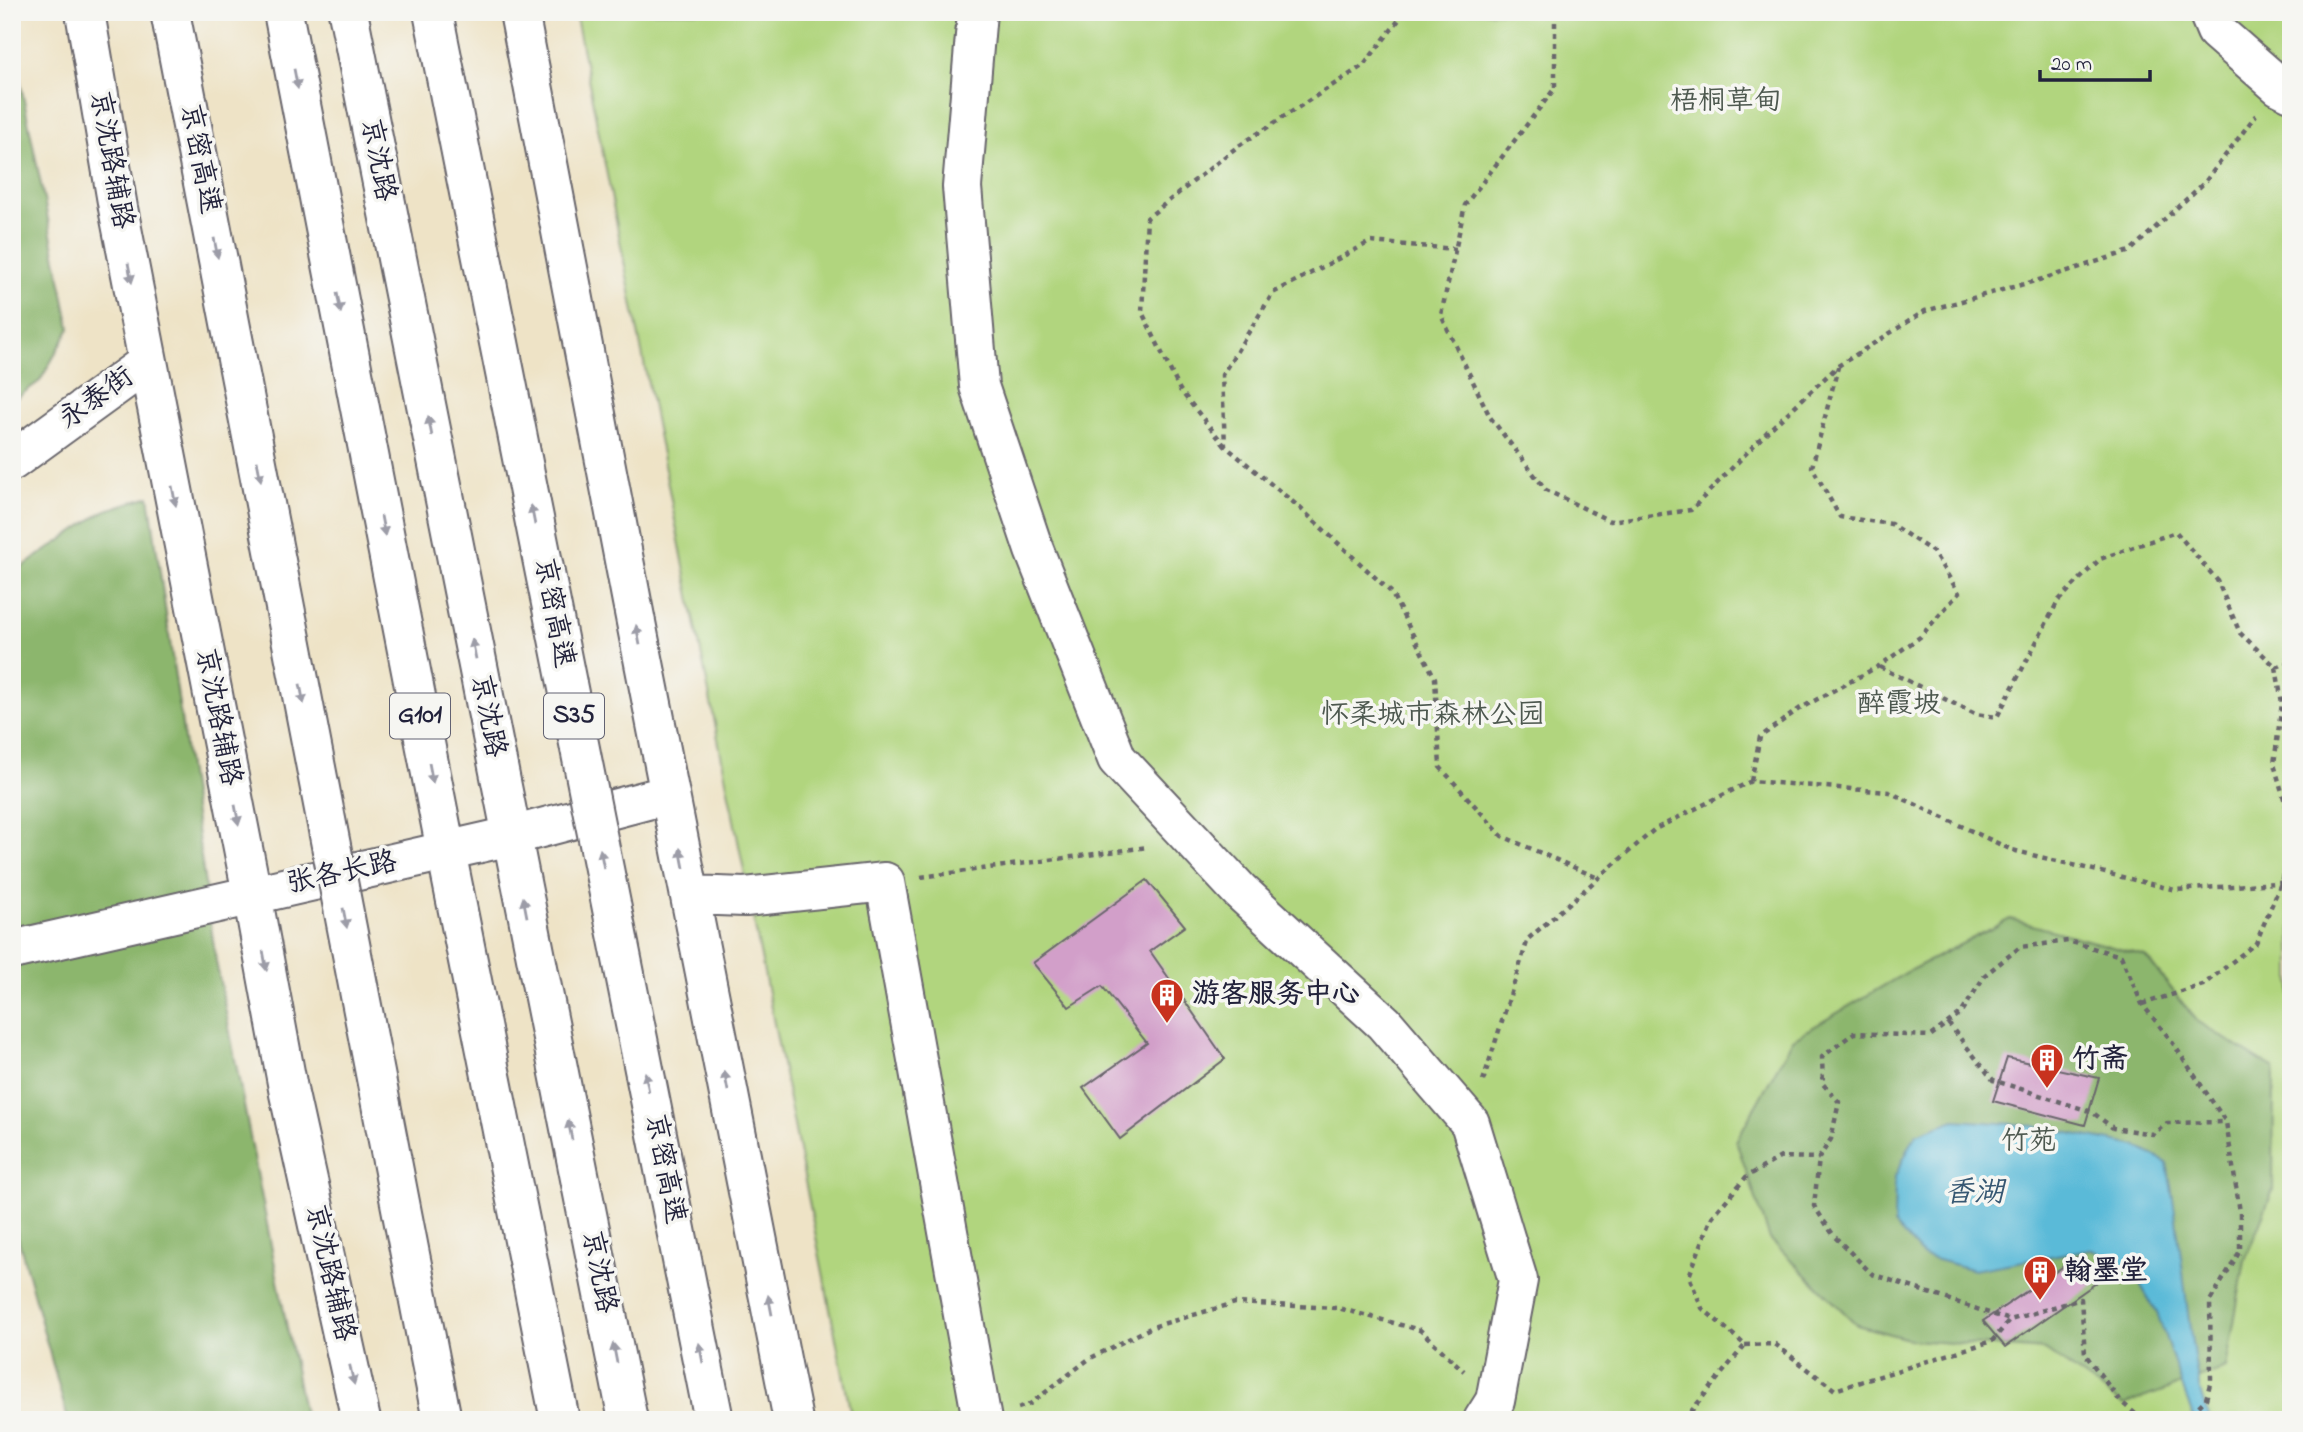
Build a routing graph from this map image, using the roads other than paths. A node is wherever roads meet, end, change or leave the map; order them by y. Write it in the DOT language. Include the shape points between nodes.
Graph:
graph roads {
  1 [pos="85,12"];
  2 [pos="170,12"];
  3 [pos="283,12"];
  4 [pos="348,12"];
  5 [pos="433,12"];
  6 [pos="519,12"];
  7 [pos="977,12"];
  8 [pos="2208,12"];
  9 [pos="2285,89"];
  10 [pos="147,363"];
  11 [pos="12,460"];
  12 [pos="670,793"];
  13 [pos="511,836"];
  14 [pos="446,851"];
  15 [pos="252,894"];
  16 [pos="690,895"];
  17 [pos="12,950"];
  18 [pos="1489,1410"];
  19 [pos="982,1419"];
  20 [pos="361,1420"];
  21 [pos="442,1420"];
  22 [pos="560,1420"];
  23 [pos="628,1420"];
  24 [pos="714,1420"];
  25 [pos="793,1420"];
  1 -- 10 [label="main road, 京沈路辅路, one-way"];
  2 -- 21 [label="main road, 京密高速, one-way, bridge"];
  3 -- 14 [label="main road, G101, one-way"];
  13 -- 4 [label="main road, 京沈路 / G101, one-way"];
  24 -- 5 [label="main road, 京密高速 / S35, one-way, bridge"];
  12 -- 6 [label="main road, one-way"];
  7 -- 18 [label="main road" via="962,187 979,386 1034,550 1118,759 1240,891 1384,1023 1470,1123 1518,1280"];
  8 -- 9 [label="main road" via="2216,31"];
  10 -- 11 [label="main road, 永泰街"];
  10 -- 15 [label="main road, 京沈路辅路, one-way"];
  12 -- 13 [label="main road, 张各长路"];
  16 -- 12 [label="main road, one-way"];
  13 -- 14 [label="main road, 张各长路"];
  23 -- 13 [label="main road, 京沈路 / G101, one-way"];
  14 -- 15 [label="main road, 张各长路"];
  14 -- 22 [label="main road, G101"];
  15 -- 17 [label="main road, 张各长路"];
  15 -- 20 [label="main road, 京沈路辅路, one-way" via="289,1094"];
  16 -- 19 [label="main road" via="745,897 885,882"];
  25 -- 16 [label="main road, one-way"];
}
